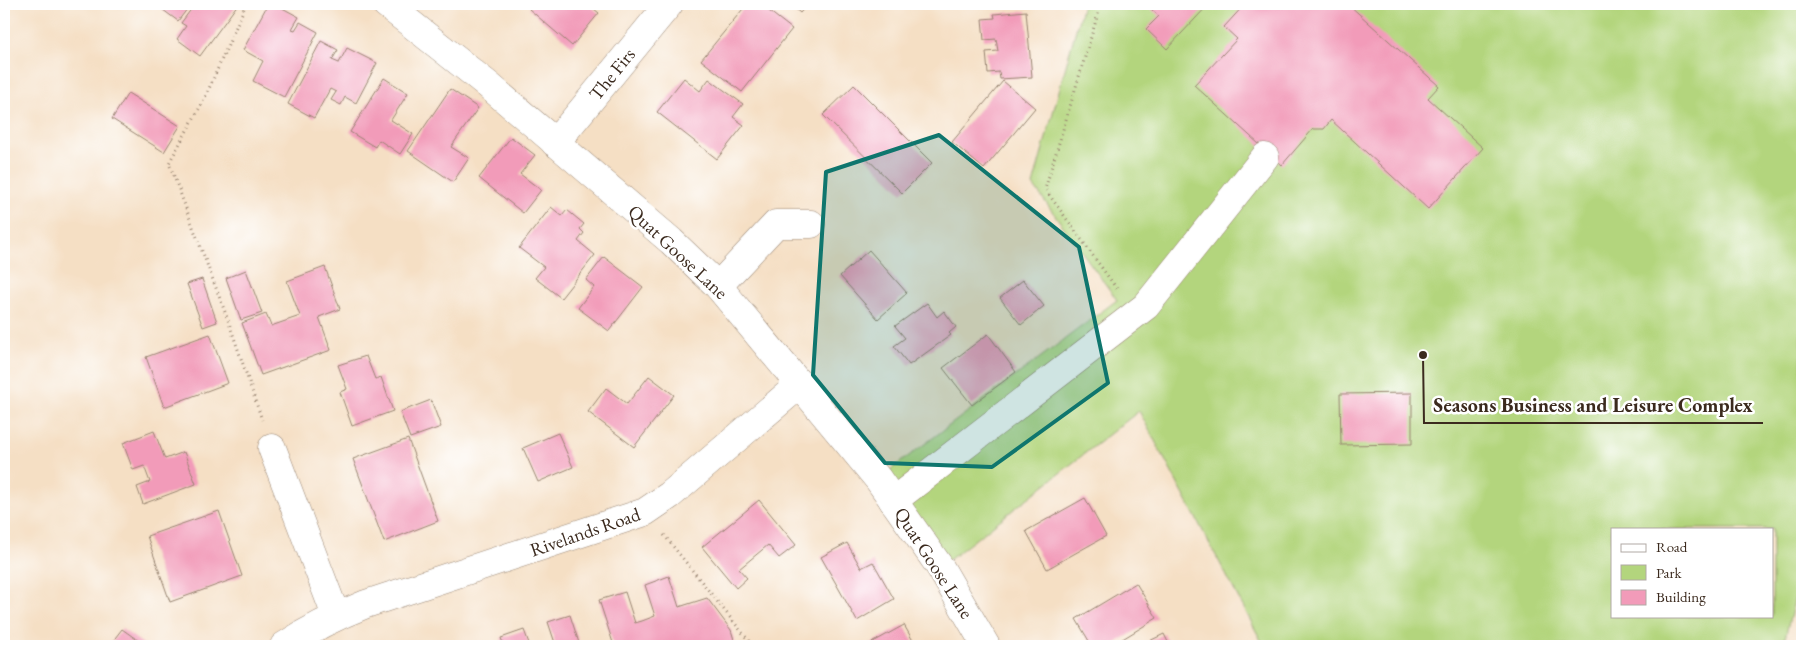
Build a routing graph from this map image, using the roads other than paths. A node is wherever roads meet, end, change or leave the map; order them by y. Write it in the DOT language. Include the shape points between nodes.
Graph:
graph roads {
  1 [pos="386,4"];
  2 [pos="669,4"];
  3 [pos="555,143"];
  4 [pos="1264,156"];
  5 [pos="811,224"];
  6 [pos="718,286"];
  7 [pos="799,385"];
  8 [pos="272,448"];
  9 [pos="893,501"];
  10 [pos="336,616"];
  11 [pos="284,646"];
  12 [pos="986,646"];
  1 -- 3 [label="street, Quat Goose Lane"];
  2 -- 3 [label="street, The Firs"];
  3 -- 6 [label="street, Quat Goose Lane" via="671,241"];
  4 -- 9 [label="street" via="1146,306"];
  5 -- 6 [label="street" via="776,224"];
  6 -- 7 [label="street, Quat Goose Lane"];
  7 -- 9 [label="street, Quat Goose Lane"];
  7 -- 10 [label="street, Rivelands Road" via="646,512"];
  8 -- 10 [label="street"];
  9 -- 12 [label="street, Quat Goose Lane" via="940,567"];
  10 -- 11 [label="street, Rivelands Road"];
}
